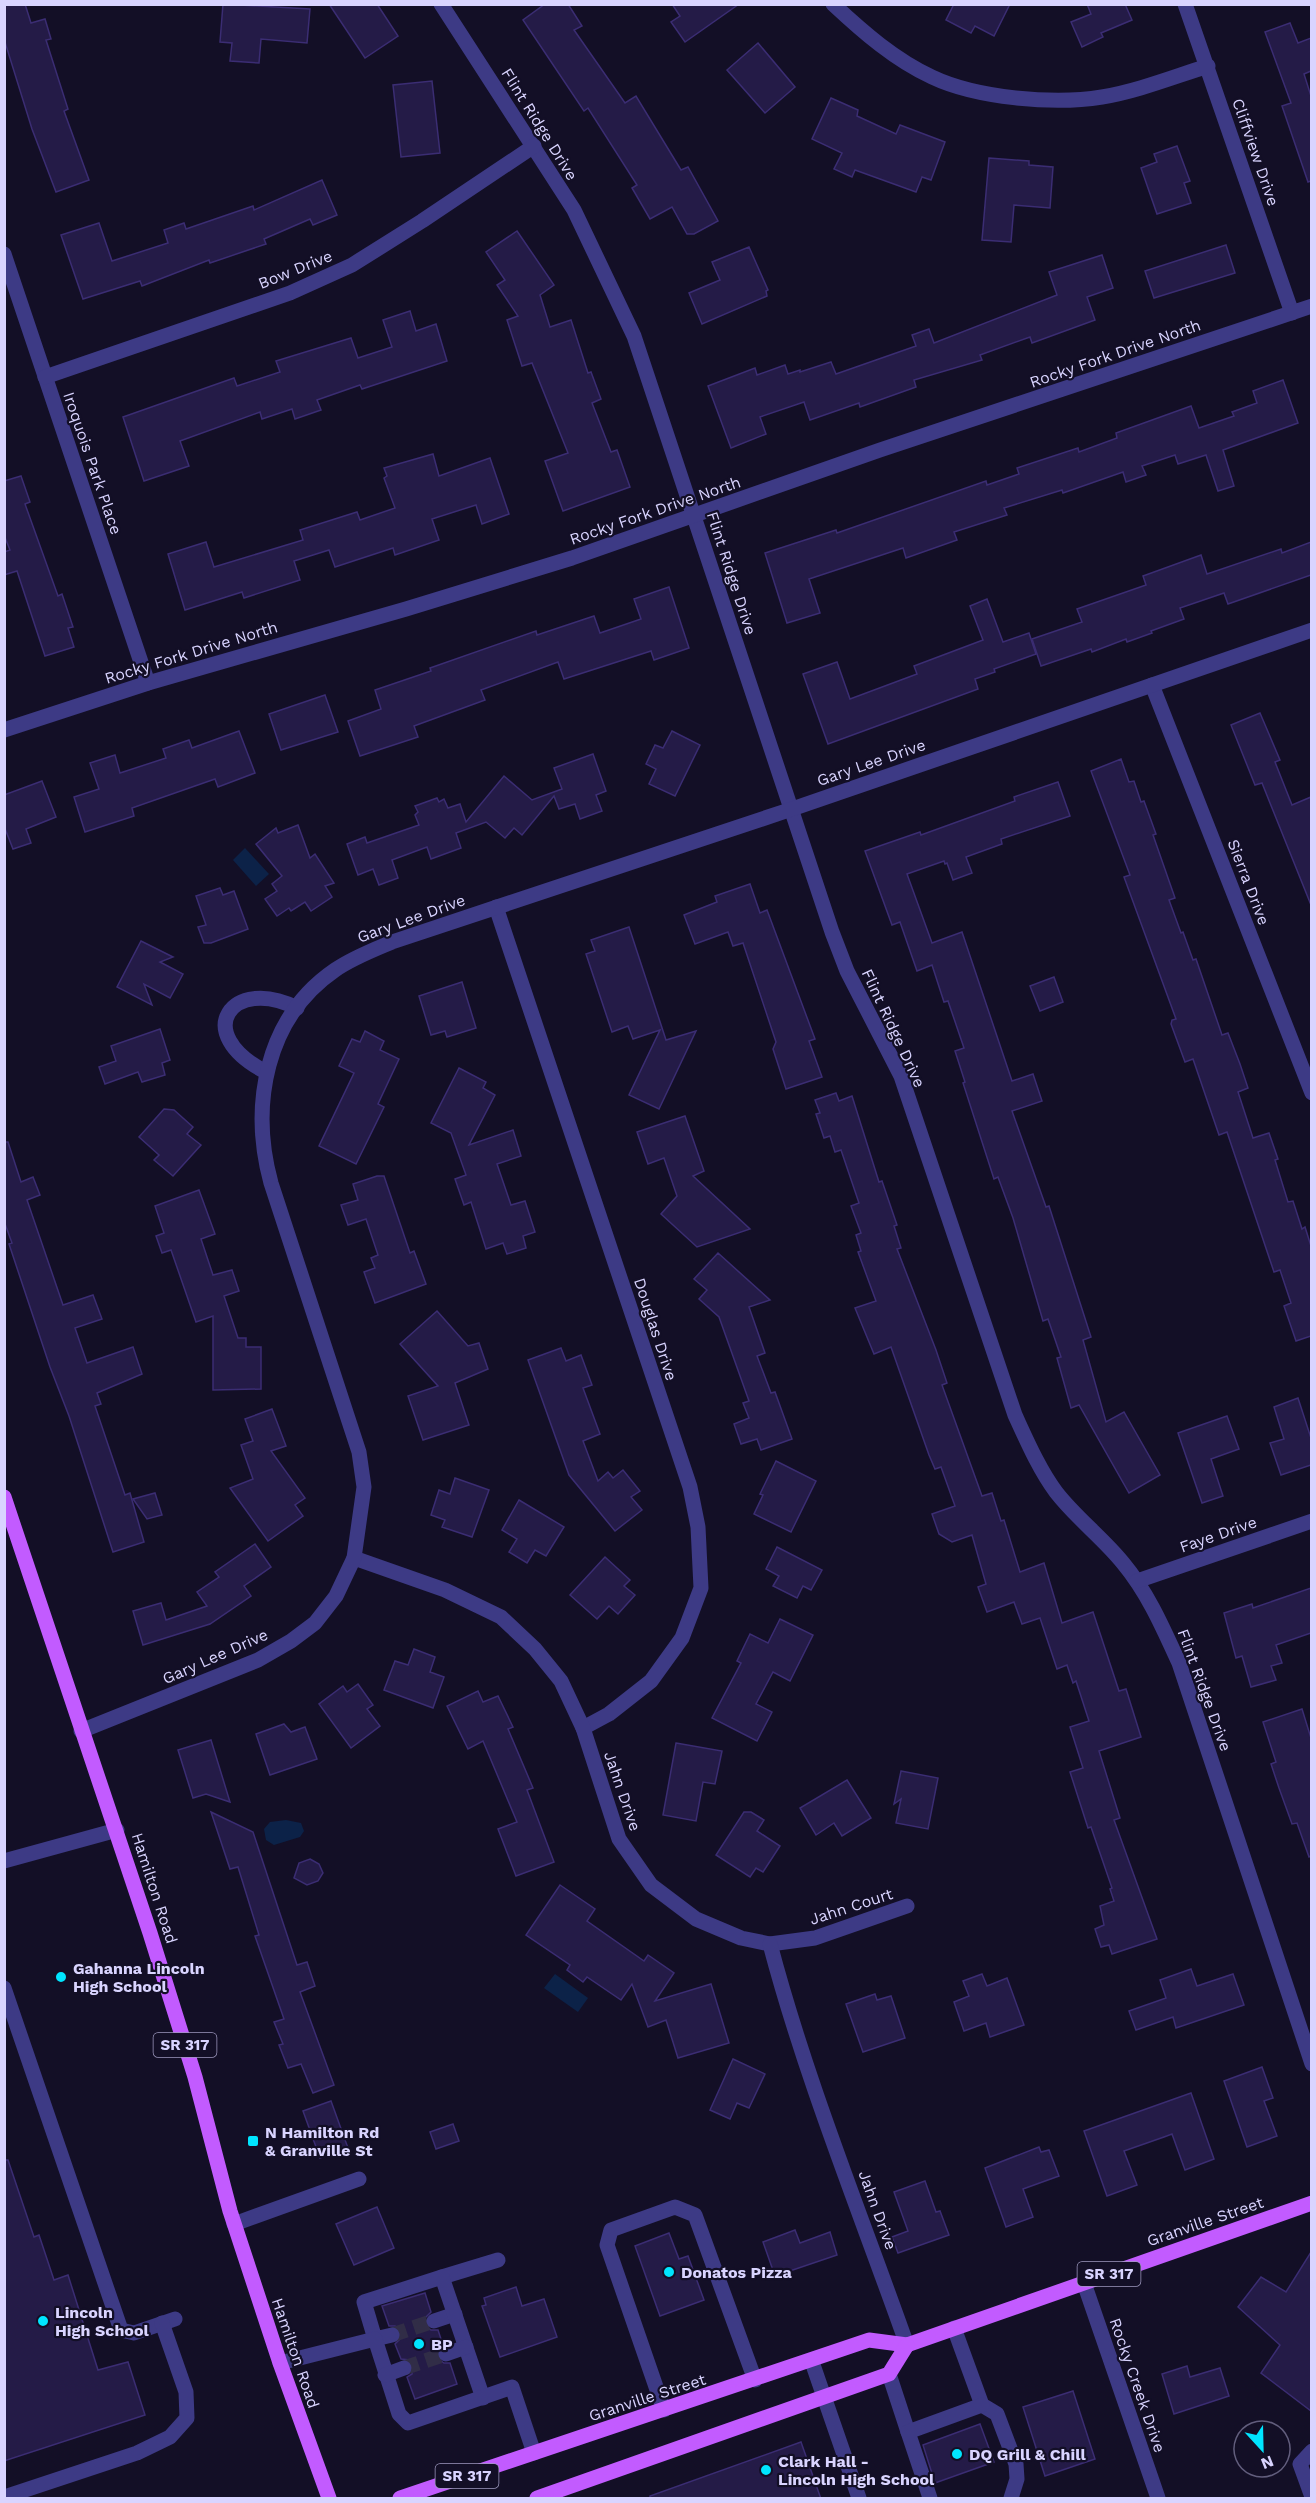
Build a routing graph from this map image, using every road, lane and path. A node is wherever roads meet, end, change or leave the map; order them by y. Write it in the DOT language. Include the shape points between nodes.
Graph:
graph roads {
  1 [pos="441,4"];
  2 [pos="833,4"];
  3 [pos="1185,4"];
  4 [pos="1208,66"];
  5 [pos="534,146"];
  6 [pos="4,254"];
  7 [pos="1311,306"];
  8 [pos="1292,313"];
  9 [pos="45,377"];
  10 [pos="694,515"];
  11 [pos="1311,630"];
  12 [pos="148,683"];
  13 [pos="1152,685"];
  14 [pos="4,730"];
  15 [pos="792,809"];
  16 [pos="496,907"];
  17 [pos="297,1008"];
  18 [pos="266,1072"];
  19 [pos="1311,1093"];
  20 [pos="4,1497"];
  21 [pos="1311,1521"];
  22 [pos="354,1558"];
  23 [pos="1137,1581"];
  24 [pos="583,1728"];
  25 [pos="81,1731"];
  26 [pos="117,1830"];
  27 [pos="4,1862"];
  28 [pos="907,1906"];
  29 [pos="770,1944"];
  30 [pos="4,1988"];
  31 [pos="1311,2064"];
  32 [pos="359,2179"];
  33 [pos="1311,2203"];
  34 [pos="234,2224"];
  35 [pos="498,2260"];
  36 [pos="442,2277"];
  37 [pos="1084,2283"];
  38 [pos="455,2314"];
  39 [pos="434,2321"];
  40 [pos="954,2328"];
  41 [pos="392,2335"];
  42 [pos="375,2339"];
  43 [pos="907,2345"];
  44 [pos="466,2348"];
  45 [pos="446,2354"];
  46 [pos="812,2362"];
  47 [pos="280,2363"];
  48 [pos="404,2368"];
  49 [pos="889,2374"];
  50 [pos="386,2375"];
  51 [pos="755,2380"];
  52 [pos="824,2397"];
  53 [pos="483,2398"];
  54 [pos="982,2405"];
  55 [pos="664,2410"];
  56 [pos="908,2432"];
  57 [pos="1311,2451"];
  58 [pos="534,2453"];
  59 [pos="4,2497"];
  60 [pos="1311,2497"];
  61 [pos="328,2499"];
  62 [pos="400,2499"];
  63 [pos="537,2499"];
  64 [pos="860,2499"];
  65 [pos="930,2499"];
  66 [pos="1011,2499"];
  67 [pos="1158,2499"];
  1 -- 5 [label="street, Flint Ridge Drive"];
  2 -- 4 [label="street" via="878,44 933,78 985,93 1034,100 1102,97"];
  3 -- 4 [label="street, Cliffview Drive"];
  4 -- 8 [label="street, Cliffview Drive"];
  5 -- 9 [label="street, Bow Drive" via="352,265 290,292"];
  5 -- 10 [label="street, Flint Ridge Drive" via="573,210 634,336"];
  6 -- 9 [label="street, Iroquois Park Place"];
  7 -- 8 [label="street, Rocky Fork Drive North"];
  8 -- 10 [label="street, Rocky Fork Drive North"];
  9 -- 12 [label="street, Iroquois Park Place"];
  10 -- 12 [label="street, Rocky Fork Drive North" via="572,558"];
  10 -- 15 [label="street, Flint Ridge Drive"];
  11 -- 13 [label="street, Gary Lee Drive"];
  12 -- 14 [label="street, Rocky Fork Drive North"];
  13 -- 15 [label="street, Gary Lee Drive"];
  13 -- 19 [label="street, Sierra Drive"];
  15 -- 16 [label="street, Gary Lee Drive"];
  15 -- 23 [label="street, Flint Ridge Drive" via="847,971 900,1076 997,1365 1030,1448 1056,1492"];
  16 -- 17 [label="street, Gary Lee Drive" via="361,955 334,970"];
  16 -- 24 [label="street, Douglas Drive" via="690,1487 698,1527 700,1588 682,1638 651,1681 609,1714"];
  17 -- 18 [label="street, Gary Lee Drive" via="276,1044"];
  17 -- 18 [label="street" via="258,998 243,1002 225,1018 224,1026 236,1050"];
  18 -- 22 [label="street, Gary Lee Drive" via="261,1128 264,1157 364,1475"];
  20 -- 25 [label="main road, Hamilton Road / SR 317"];
  21 -- 23 [label="street, Faye Drive"];
  22 -- 24 [label="street, Jahn Drive" via="445,1590 501,1617 561,1681"];
  22 -- 25 [label="street, Gary Lee Drive" via="336,1596 315,1623 291,1641 258,1660"];
  23 -- 31 [label="street, Flint Ridge Drive" via="1179,1663"];
  24 -- 29 [label="street, Jahn Drive" via="619,1839 651,1885 696,1919 741,1938"];
  25 -- 26 [label="main road, Hamilton Road / SR 317"];
  26 -- 27 [label="street"];
  26 -- 34 [label="main road, Hamilton Road / SR 317" via="195,2077"];
  28 -- 29 [label="street, Jahn Court" via="815,1938"];
  29 -- 43 [label="street, Jahn Drive" via="824,2113"];
  30 -- 59 [label="street" via="121,2330 134,2333 169,2321 186,2392 187,2418 170,2437 137,2453"];
  32 -- 34 [label="street"];
  33 -- 37 [label="main road, Granville Street / SR 317"];
  34 -- 47 [label="main road, Hamilton Road / SR 317"];
  35 -- 36 [label="street"];
  36 -- 38 [label="street"];
  36 -- 42 [label="street" via="364,2302"];
  37 -- 40 [label="main road, Granville Street / SR 317"];
  37 -- 67 [label="street, Rocky Creek Drive"];
  38 -- 39 [label="street"];
  38 -- 44 [label="street"];
  40 -- 43 [label="main road, Granville Street / SR 317"];
  40 -- 54 [label="street"];
  41 -- 42 [label="street"];
  42 -- 47 [label="street"];
  42 -- 50 [label="street"];
  43 -- 46 [label="main road, Granville Street / SR 317" via="869,2340"];
  43 -- 49 [label="main road"];
  44 -- 45 [label="street"];
  44 -- 53 [label="street"];
  46 -- 51 [label="main road, Granville Street / SR 317"];
  46 -- 52 [label="street"];
  47 -- 61 [label="main road, Hamilton Road / SR 317"];
  48 -- 50 [label="street"];
  49 -- 52 [label="main road"];
  49 -- 56 [label="street"];
  50 -- 53 [label="street" via="399,2414 408,2423"];
  51 -- 55 [label="main road, Granville Street / SR 317"];
  51 -- 55 [label="street" via="695,2215 675,2207 611,2230 607,2245"];
  52 -- 63 [label="main road"];
  52 -- 64 [label="street"];
  53 -- 58 [label="street" via="512,2387"];
  54 -- 56 [label="street"];
  54 -- 66 [label="street" via="997,2414 1016,2464"];
  55 -- 58 [label="main road, Granville Street / SR 317"];
  56 -- 65 [label="street"];
  57 -- 60 [label="street" via="1300,2464"];
  58 -- 62 [label="main road, Granville Street / SR 317"];
}
